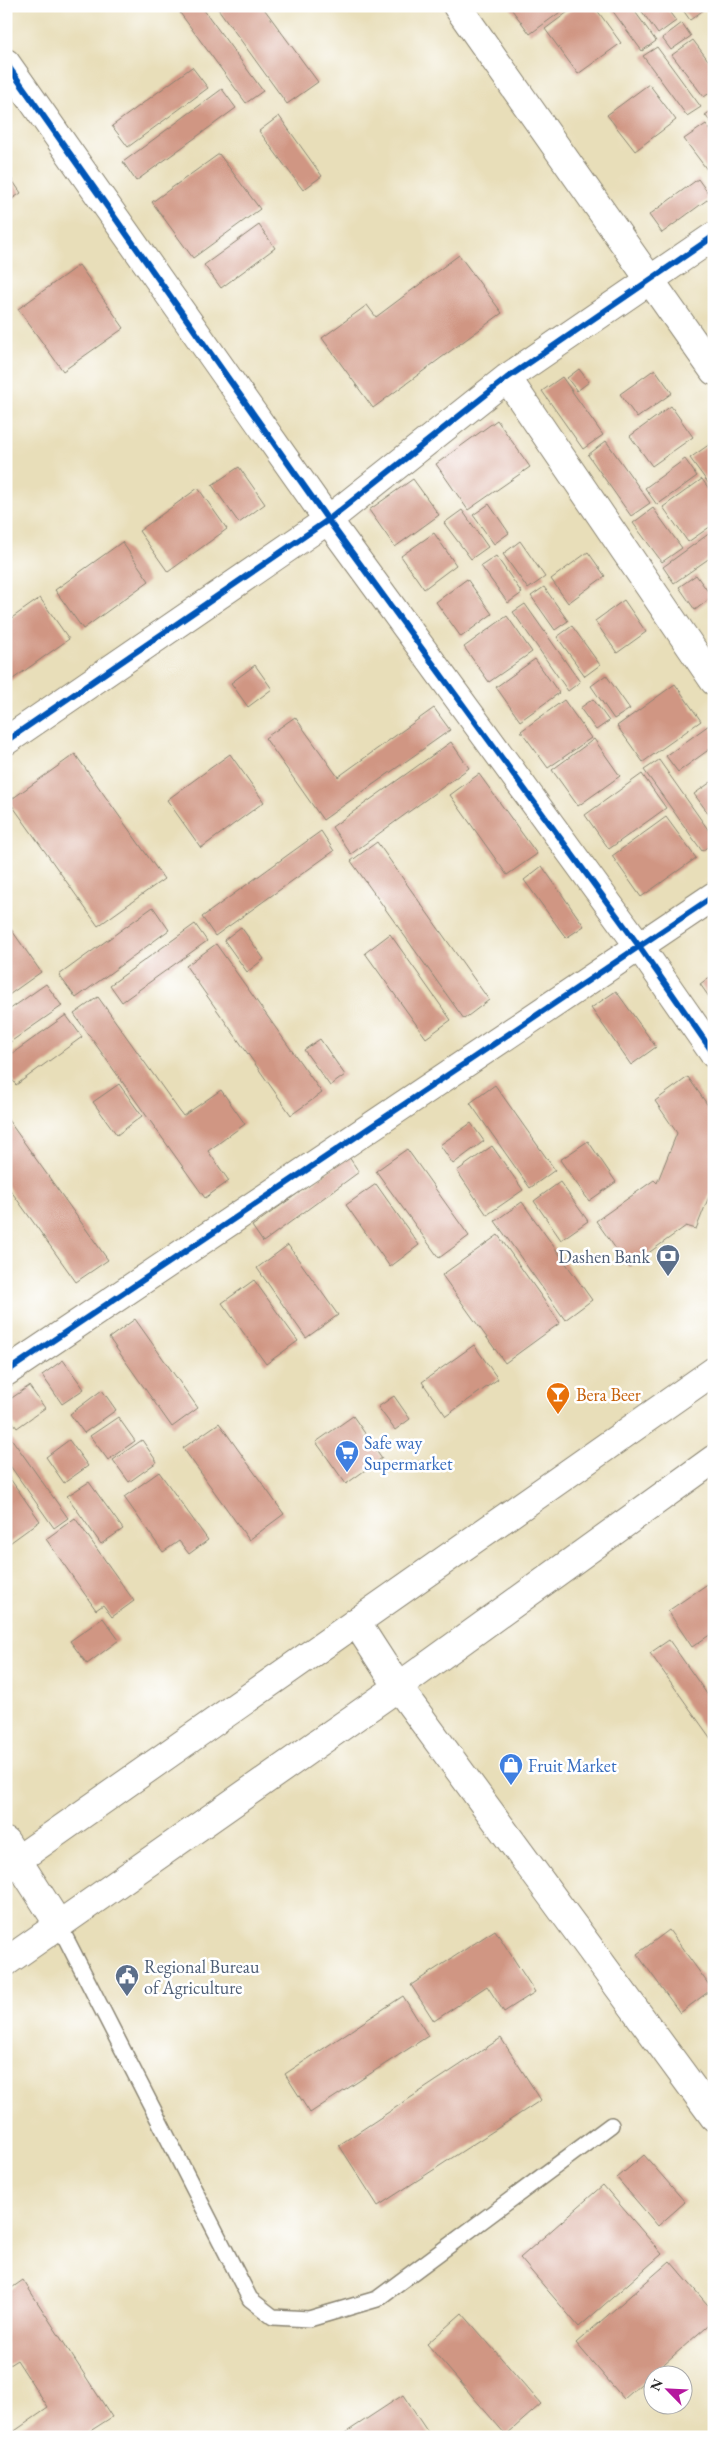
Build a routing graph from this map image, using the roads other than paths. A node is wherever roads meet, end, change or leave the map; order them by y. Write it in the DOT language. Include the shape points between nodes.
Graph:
graph roads {
  1 [pos="457,6"];
  2 [pos="6,63"];
  3 [pos="714,236"];
  4 [pos="650,280"];
  5 [pos="714,371"];
  6 [pos="507,378"];
  7 [pos="328,520"];
  8 [pos="714,681"];
  9 [pos="6,741"];
  10 [pos="714,896"];
  11 [pos="639,946"];
  12 [pos="714,1054"];
  13 [pos="714,1371"];
  14 [pos="6,1372"];
  15 [pos="714,1459"];
  16 [pos="356,1622"];
  17 [pos="398,1687"];
  18 [pos="10,1856"];
  19 [pos="59,1925"];
  20 [pos="6,1962"];
  21 [pos="714,2117"];
  22 [pos="611,2125"];
  1 -- 4 [label="street"];
  2 -- 7 [label="street"];
  3 -- 4 [label="street"];
  4 -- 5 [label="street"];
  4 -- 6 [label="street"];
  6 -- 7 [label="street"];
  6 -- 8 [label="street"];
  7 -- 9 [label="street"];
  7 -- 11 [label="street"];
  10 -- 11 [label="street"];
  11 -- 12 [label="street"];
  11 -- 14 [label="street"];
  13 -- 16 [label="street"];
  15 -- 17 [label="street"];
  16 -- 17 [label="street"];
  16 -- 18 [label="street"];
  17 -- 19 [label="street"];
  17 -- 21 [label="street"];
  18 -- 19 [label="street"];
  19 -- 20 [label="street"];
  19 -- 22 [label="lane" via="250,2299 273,2316 309,2319 377,2299"];
}
